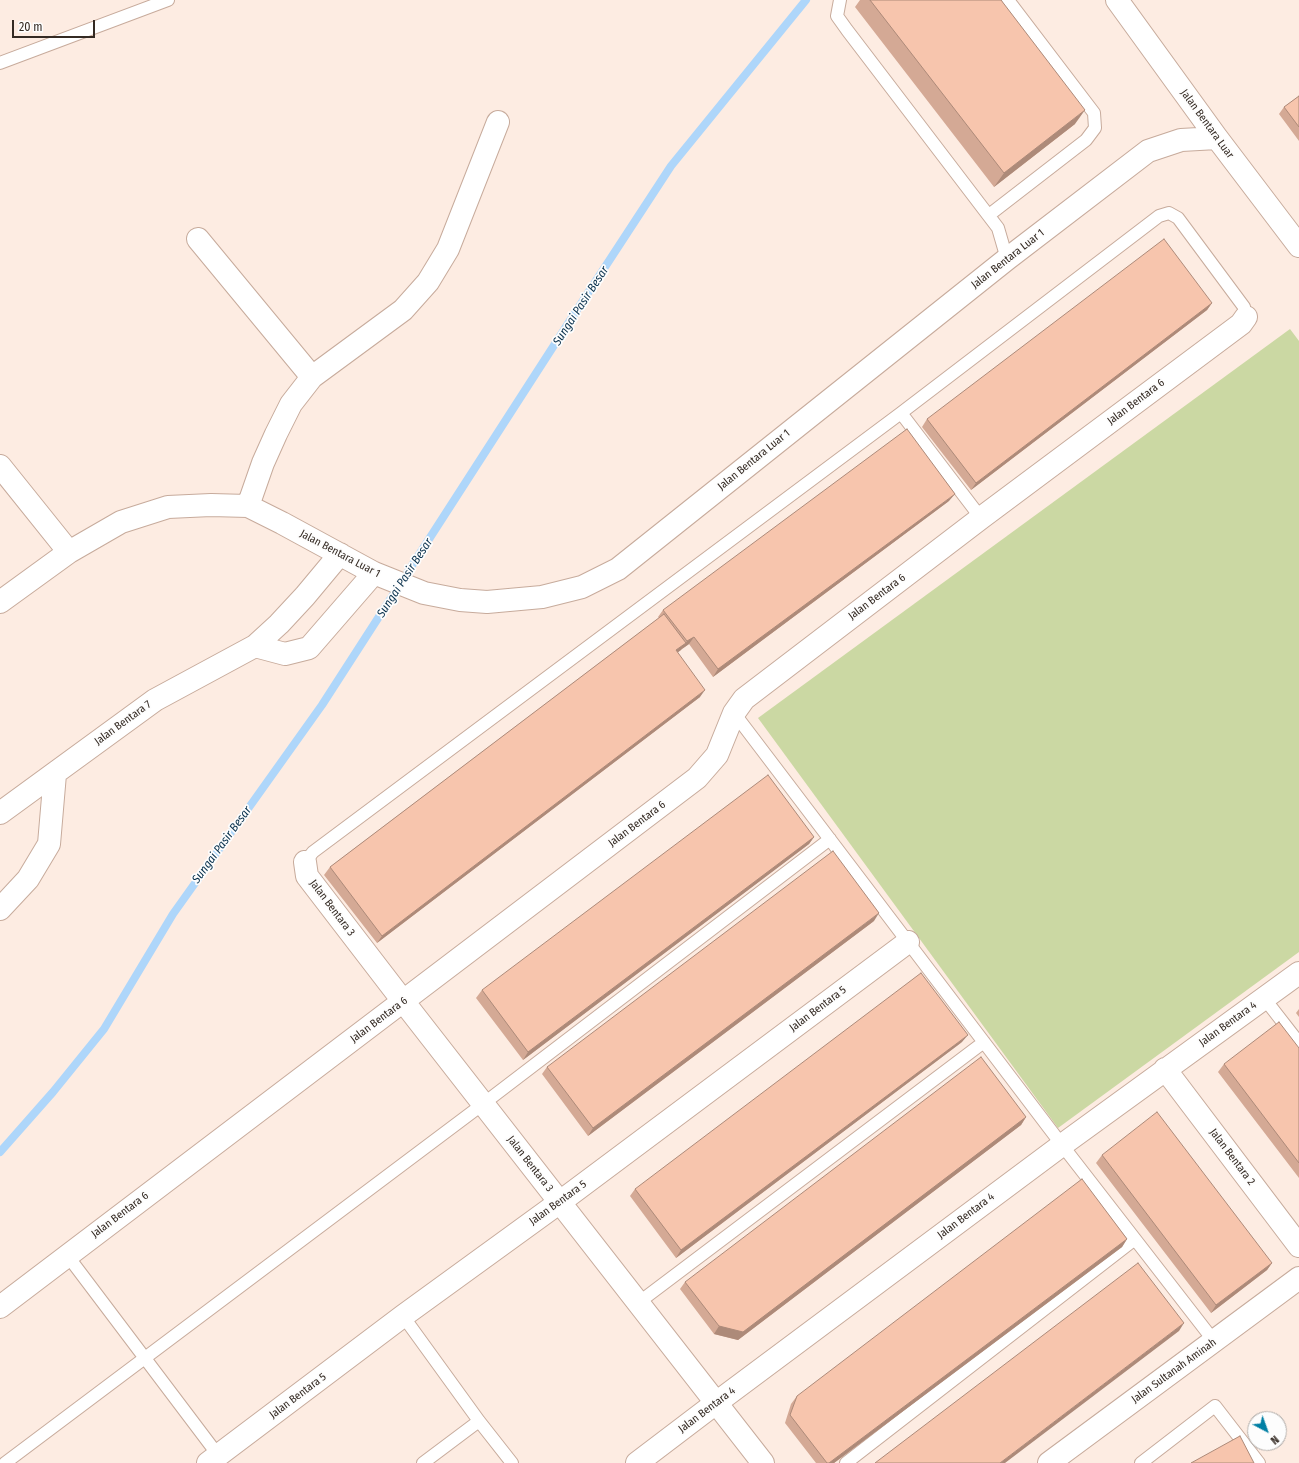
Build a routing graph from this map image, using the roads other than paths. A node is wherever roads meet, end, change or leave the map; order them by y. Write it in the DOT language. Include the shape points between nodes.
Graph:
graph roads {
  1 [pos="168,0"];
  2 [pos="840,0"];
  3 [pos="1008,0"];
  4 [pos="1117,0"];
  5 [pos="0,63"];
  6 [pos="498,122"];
  7 [pos="1217,138"];
  8 [pos="989,215"];
  9 [pos="198,239"];
  10 [pos="1299,246"];
  11 [pos="1007,259"];
  12 [pos="1246,317"];
  13 [pos="312,377"];
  14 [pos="901,413"];
  15 [pos="0,466"];
  16 [pos="248,506"];
  17 [pos="981,518"];
  18 [pos="69,552"];
  19 [pos="340,554"];
  20 [pos="381,576"];
  21 [pos="0,602"];
  22 [pos="255,646"];
  23 [pos="734,713"];
  24 [pos="54,774"];
  25 [pos="0,813"];
  26 [pos="830,839"];
  27 [pos="305,862"];
  28 [pos="0,909"];
  29 [pos="908,942"];
  30 [pos="1299,973"];
  31 [pos="1264,998"];
  32 [pos="403,1002"];
  33 [pos="984,1042"];
  34 [pos="1299,1043"];
  35 [pos="1165,1069"];
  36 [pos="483,1104"];
  37 [pos="1062,1145"];
  38 [pos="560,1202"];
  39 [pos="1135,1239"];
  40 [pos="1299,1246"];
  41 [pos="67,1255"];
  42 [pos="1299,1278"];
  43 [pos="638,1303"];
  44 [pos="0,1307"];
  45 [pos="403,1316"];
  46 [pos="1214,1341"];
  47 [pos="145,1358"];
  48 [pos="716,1403"];
  49 [pos="479,1421"];
  50 [pos="217,1460"];
  51 [pos="5,1463"];
  52 [pos="423,1463"];
  53 [pos="512,1463"];
  54 [pos="637,1463"];
  55 [pos="762,1463"];
  56 [pos="846,1463"];
  57 [pos="1049,1463"];
  58 [pos="1141,1463"];
  59 [pos="1259,1463"];
  1 -- 5 [label="lane"];
  2 -- 8 [label="lane" via="837,16"];
  3 -- 8 [label="lane" via="1094,114 1095,128 1086,140"];
  4 -- 7 [label="street, Jalan Bentara Luar"];
  6 -- 13 [label="street" via="448,249 428,282 403,310"];
  7 -- 10 [label="street, Jalan Bentara Luar"];
  7 -- 11 [label="street, Jalan Bentara Luar 1" via="1182,140 1148,151"];
  8 -- 11 [label="lane" via="998,228"];
  9 -- 13 [label="street"];
  11 -- 20 [label="street, Jalan Bentara Luar 1" via="618,569 582,587 542,597 487,602 424,593"];
  12 -- 14 [label="lane" via="1244,307 1178,218 1169,213 1159,216"];
  12 -- 17 [label="street, Jalan Bentara 6" via="1241,324"];
  13 -- 16 [label="street" via="291,404 276,434"];
  14 -- 17 [label="lane"];
  14 -- 27 [label="lane" via="313,852"];
  15 -- 18 [label="street"];
  16 -- 18 [label="street" via="168,507 121,522"];
  16 -- 19 [label="street, Jalan Bentara Luar 1"];
  17 -- 23 [label="street, Jalan Bentara 6" via="760,685 744,699"];
  18 -- 21 [label="street"];
  19 -- 20 [label="street, Jalan Bentara Luar 1"];
  19 -- 22 [label="street, Jalan Bentara 7" via="280,624"];
  20 -- 22 [label="street" via="309,648 285,654"];
  22 -- 24 [label="street, Jalan Bentara 7" via="156,700"];
  23 -- 26 [label="lane"];
  23 -- 32 [label="street, Jalan Bentara 6" via="717,755 697,778"];
  24 -- 25 [label="street, Jalan Bentara 7"];
  24 -- 28 [label="street" via="49,844 28,879"];
  26 -- 29 [label="lane"];
  26 -- 36 [label="lane"];
  27 -- 32 [label="street, Jalan Bentara 3" via="307,876"];
  29 -- 33 [label="lane"];
  29 -- 38 [label="street, Jalan Bentara 5"];
  30 -- 31 [label="street, Jalan Bentara 4"];
  31 -- 34 [label="lane"];
  31 -- 35 [label="street, Jalan Bentara 4"];
  32 -- 36 [label="street, Jalan Bentara 3"];
  32 -- 41 [label="street, Jalan Bentara 6"];
  33 -- 37 [label="lane"];
  33 -- 43 [label="lane"];
  35 -- 37 [label="street, Jalan Bentara 4"];
  35 -- 40 [label="street, Jalan Bentara 2"];
  36 -- 38 [label="street, Jalan Bentara 3"];
  36 -- 47 [label="lane"];
  37 -- 39 [label="lane"];
  37 -- 48 [label="street, Jalan Bentara 4"];
  38 -- 43 [label="street, Jalan Bentara 3"];
  38 -- 45 [label="street, Jalan Bentara 5"];
  39 -- 46 [label="lane"];
  39 -- 56 [label="lane"];
  41 -- 44 [label="street, Jalan Bentara 6"];
  41 -- 47 [label="lane"];
  42 -- 46 [label="street, Jalan Sultanah Aminah"];
  43 -- 48 [label="street, Jalan Bentara 3"];
  45 -- 49 [label="lane"];
  45 -- 50 [label="street, Jalan Bentara 5"];
  46 -- 57 [label="street, Jalan Sultanah Aminah"];
  47 -- 50 [label="lane"];
  47 -- 51 [label="lane"];
  48 -- 54 [label="street, Jalan Bentara 4"];
  48 -- 55 [label="street, Jalan Bentara 3"];
  49 -- 52 [label="lane"];
  49 -- 53 [label="lane"];
  58 -- 59 [label="lane" via="1215,1406"];
}
